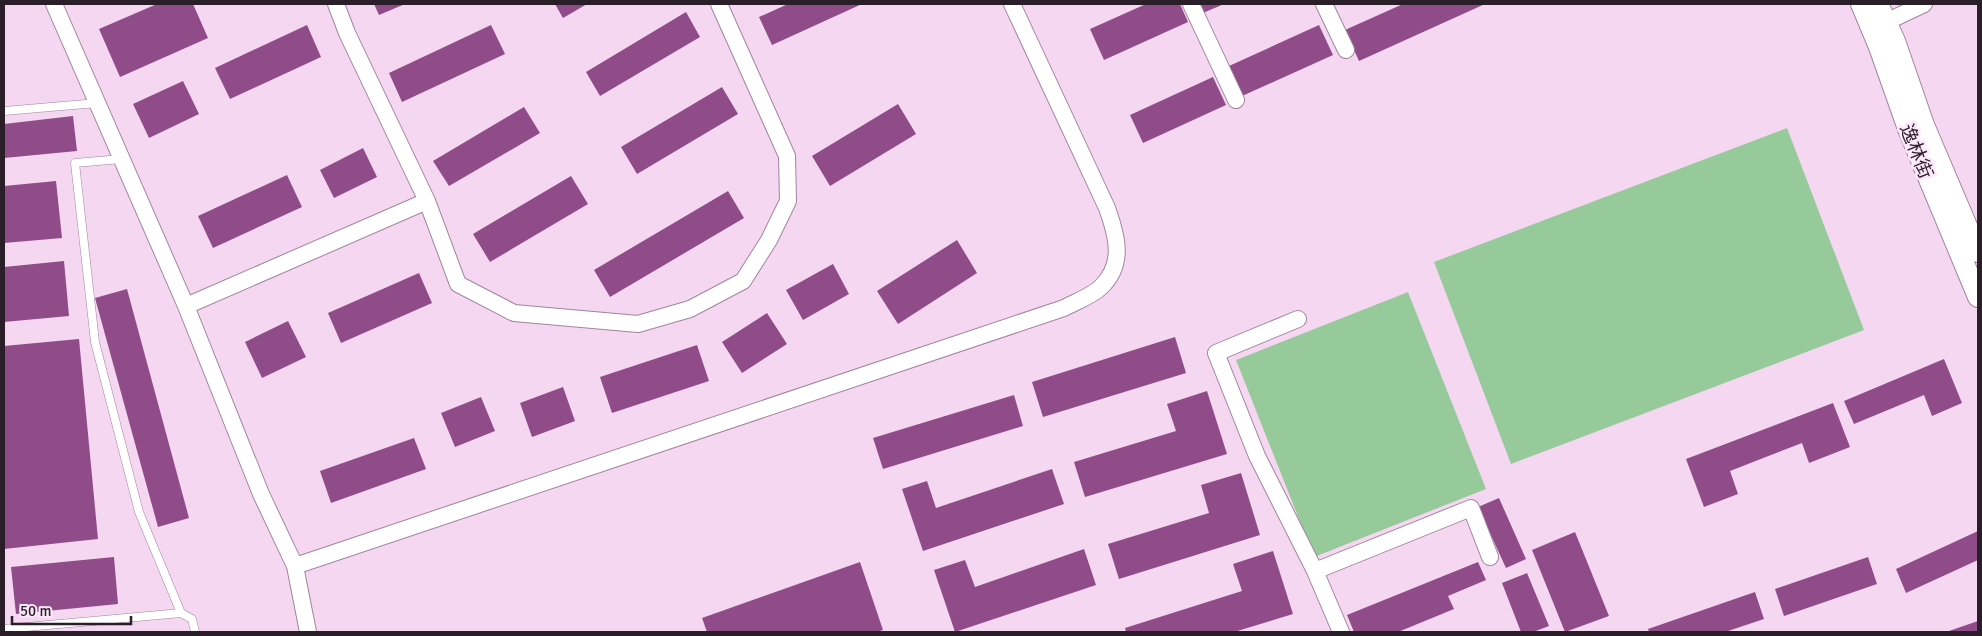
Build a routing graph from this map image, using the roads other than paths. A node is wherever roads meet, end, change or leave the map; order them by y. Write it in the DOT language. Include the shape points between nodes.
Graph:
graph roads {
  1 [pos="54,4"];
  2 [pos="336,4"];
  3 [pos="719,4"];
  4 [pos="1012,4"];
  5 [pos="1191,4"];
  6 [pos="1324,4"];
  7 [pos="1861,4"];
  8 [pos="1924,4"];
  9 [pos="1882,13"];
  10 [pos="1346,50"];
  11 [pos="1236,100"];
  12 [pos="96,103"];
  13 [pos="4,111"];
  14 [pos="121,159"];
  15 [pos="427,201"];
  16 [pos="1978,249"];
  17 [pos="1978,297"];
  18 [pos="186,306"];
  19 [pos="1298,319"];
  20 [pos="1490,557"];
  21 [pos="295,566"];
  22 [pos="1315,571"];
  23 [pos="181,613"];
  24 [pos="4,630"];
  25 [pos="195,632"];
  26 [pos="308,632"];
  27 [pos="1341,632"];
  1 -- 12 [label="street"];
  2 -- 15 [label="street"];
  3 -- 15 [label="street" via="787,156 788,201 769,240 743,281 690,309 638,324 514,313 458,284"];
  4 -- 21 [label="street" via="1115,232 1118,248 1115,266 1100,288 1064,308"];
  5 -- 11 [label="street"];
  6 -- 10 [label="street"];
  7 -- 17 [label="street, 逸林街" via="1908,130"];
  8 -- 9 [label="street"];
  9 -- 16 [label="street, 逸林街" via="1924,125"];
  12 -- 13 [label="lane"];
  12 -- 14 [label="street"];
  14 -- 18 [label="street"];
  14 -- 23 [label="lane" via="76,163 96,342 138,512"];
  15 -- 18 [label="street"];
  18 -- 21 [label="street" via="261,494"];
  19 -- 22 [label="street" via="1216,353 1258,456"];
  20 -- 22 [label="street" via="1471,508"];
  21 -- 26 [label="street"];
  22 -- 27 [label="street"];
  23 -- 24 [label="lane"];
  23 -- 25 [label="lane" via="192,619"];
}
